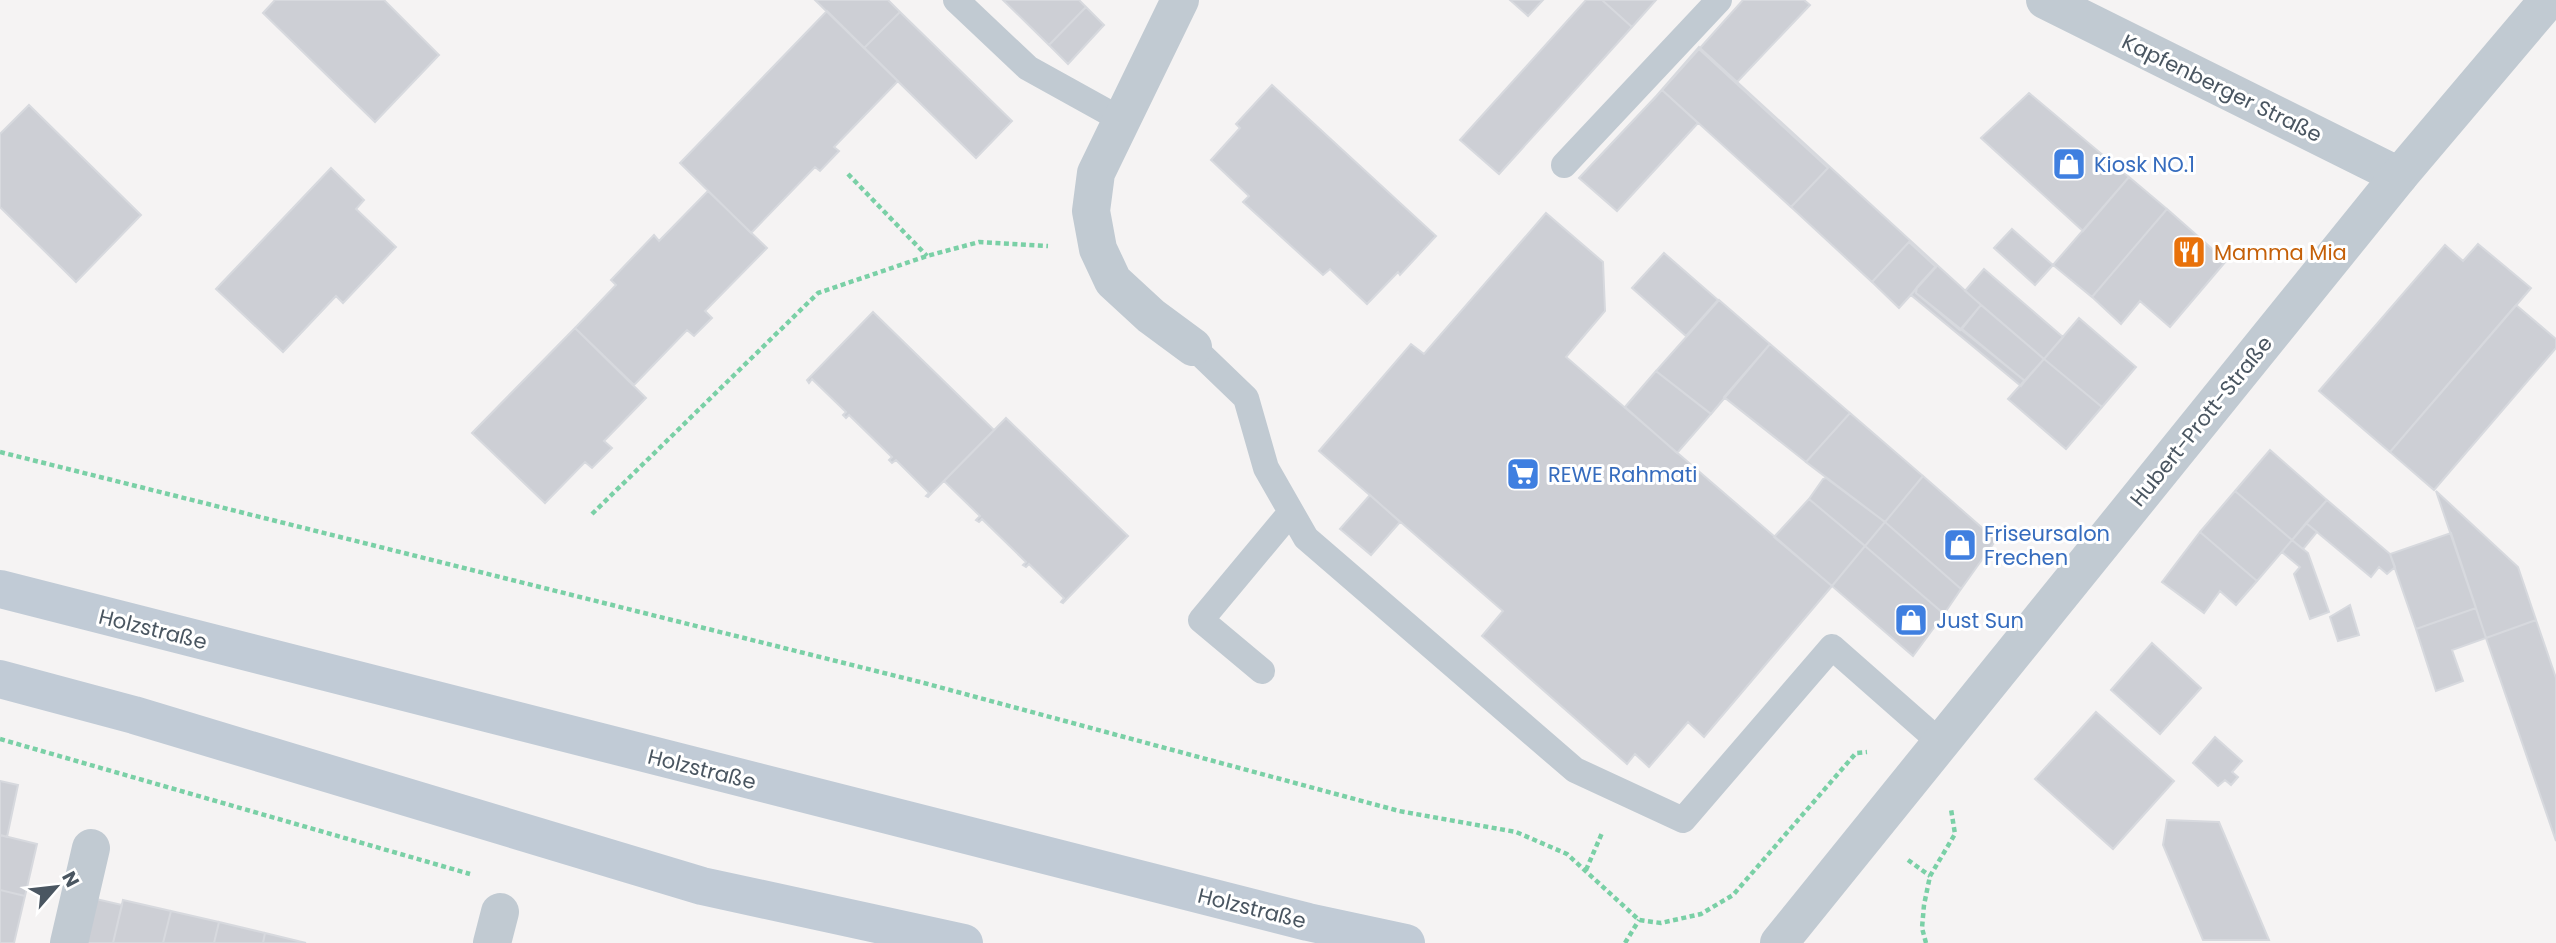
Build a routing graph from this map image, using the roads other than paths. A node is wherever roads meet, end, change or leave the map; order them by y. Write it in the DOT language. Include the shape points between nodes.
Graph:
graph roads {
  1 [pos="956,0"];
  2 [pos="1180,0"];
  3 [pos="1719,0"];
  4 [pos="2045,0"];
  5 [pos="2549,0"];
  6 [pos="1120,119"];
  7 [pos="1564,165"];
  8 [pos="2399,176"];
  9 [pos="1193,347"];
  10 [pos="1292,512"];
  11 [pos="0,589"];
  12 [pos="1262,671"];
  13 [pos="0,679"];
  14 [pos="1941,743"];
  15 [pos="91,848"];
  16 [pos="69,943"];
  17 [pos="964,943"];
  18 [pos="1406,943"];
  19 [pos="1779,943"];
  1 -- 6 [label="lane" via="1028,68"];
  2 -- 6 [label="street"];
  3 -- 7 [label="lane"];
  4 -- 8 [label="street, Kapfenberger Straße"];
  5 -- 8 [label="street, Hubert-Prott-Straße"];
  6 -- 9 [label="street" via="1096,173 1091,211 1098,249 1112,281"];
  8 -- 14 [label="street, Hubert-Prott-Straße"];
  9 -- 10 [label="lane" via="1246,398 1266,468"];
  10 -- 12 [label="lane" via="1201,620"];
  10 -- 14 [label="lane" via="1307,538 1576,770 1684,820 1832,647"];
  11 -- 18 [label="main road, Holzstraße" via="1308,922"];
  13 -- 17 [label="main road" via="702,886"];
  14 -- 19 [label="street, Hubert-Prott-Straße"];
  15 -- 16 [label="street"];
}
